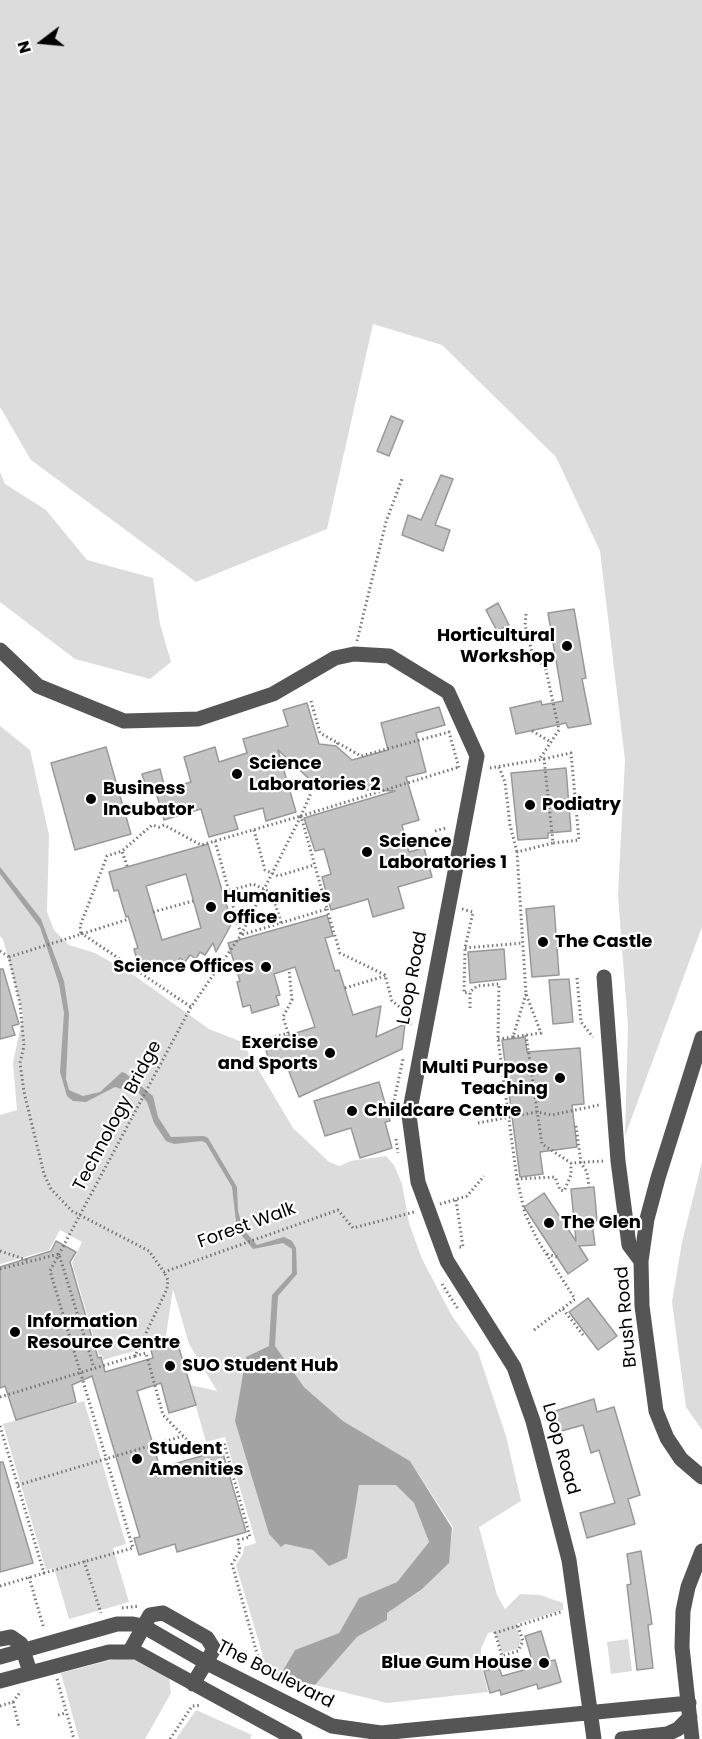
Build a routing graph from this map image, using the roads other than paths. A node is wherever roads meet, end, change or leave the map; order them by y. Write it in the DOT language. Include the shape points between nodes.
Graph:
graph roads {
  1 [pos="0,650"];
  2 [pos="604,977"];
  3 [pos="702,1038"];
  4 [pos="641,1262"];
  5 [pos="702,1477"];
  6 [pos="702,1551"];
  7 [pos="143,1626"];
  8 [pos="0,1639"];
  9 [pos="23,1650"];
  10 [pos="130,1651"];
  11 [pos="0,1657"];
  12 [pos="207,1663"];
  13 [pos="30,1672"];
  14 [pos="0,1681"];
  15 [pos="193,1684"];
  16 [pos="689,1710"];
  17 [pos="591,1714"];
  18 [pos="670,1737"];
  19 [pos="295,1739"];
  20 [pos="594,1739"];
  21 [pos="622,1739"];
  22 [pos="692,1739"];
  1 -- 17 [label="street, Loop Road" via="38,686 124,721 198,719 273,694 334,658 354,654 389,656 448,692 477,756 409,1115 420,1210 447,1261 514,1367 569,1560"];
  2 -- 4 [label="street" via="618,1161 629,1245"];
  3 -- 4 [label="street, Brush Road" via="658,1178"];
  4 -- 5 [label="street, Brush Road" via="642,1306 656,1411 681,1459"];
  6 -- 16 [label="street" via="694,1566 683,1611 682,1647"];
  7 -- 9 [label="street, The Boulevard" via="117,1624"];
  7 -- 10 [label="street"];
  7 -- 12 [label="street, The Boulevard"];
  7 -- 12 [label="street" via="150,1616 163,1613 207,1638 214,1649"];
  8 -- 9 [label="street" via="16,1639"];
  9 -- 11 [label="street, The Boulevard"];
  9 -- 13 [label="street"];
  10 -- 13 [label="street" via="109,1652"];
  10 -- 15 [label="street" via="156,1661"];
  12 -- 15 [label="street"];
  12 -- 17 [label="street, The Boulevard" via="332,1726 369,1732 417,1732"];
  13 -- 14 [label="street"];
  15 -- 19 [label="street"];
  16 -- 17 [label="street, The Boulevard"];
  16 -- 18 [label="street"];
  16 -- 22 [label="street"];
  17 -- 20 [label="street, Loop Road"];
  18 -- 21 [label="street"];
}
